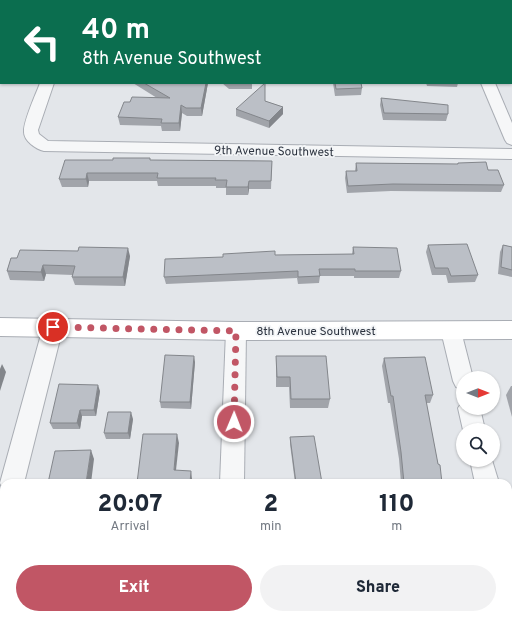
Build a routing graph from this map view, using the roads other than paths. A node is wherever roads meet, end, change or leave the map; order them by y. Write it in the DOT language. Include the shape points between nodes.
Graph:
graph roads {
  1 [pos="47,84"];
  2 [pos="488,84"];
  3 [pos="512,140"];
  4 [pos="512,154"];
  5 [pos="0,326"];
  6 [pos="53,327"];
  7 [pos="512,330"];
  8 [pos="236,331"];
  9 [pos="451,331"];
  10 [pos="461,371"];
  11 [pos="483,467"];
  12 [pos="13,479"];
  13 [pos="232,479"];
  14 [pos="486,479"];
  1 -- 4 [label="street, 9th Avenue Southwest" via="31,130 32,136 44,146"];
  2 -- 3 [label="street"];
  5 -- 6 [label="street, 8th Avenue Southwest"];
  6 -- 8 [label="street, 8th Avenue Southwest"];
  6 -- 12 [label="street"];
  7 -- 9 [label="street, 8th Avenue Southwest"];
  8 -- 9 [label="street, 8th Avenue Southwest"];
  8 -- 13 [label="street"];
  9 -- 10 [label="street"];
  11 -- 14 [label="street"];
}
